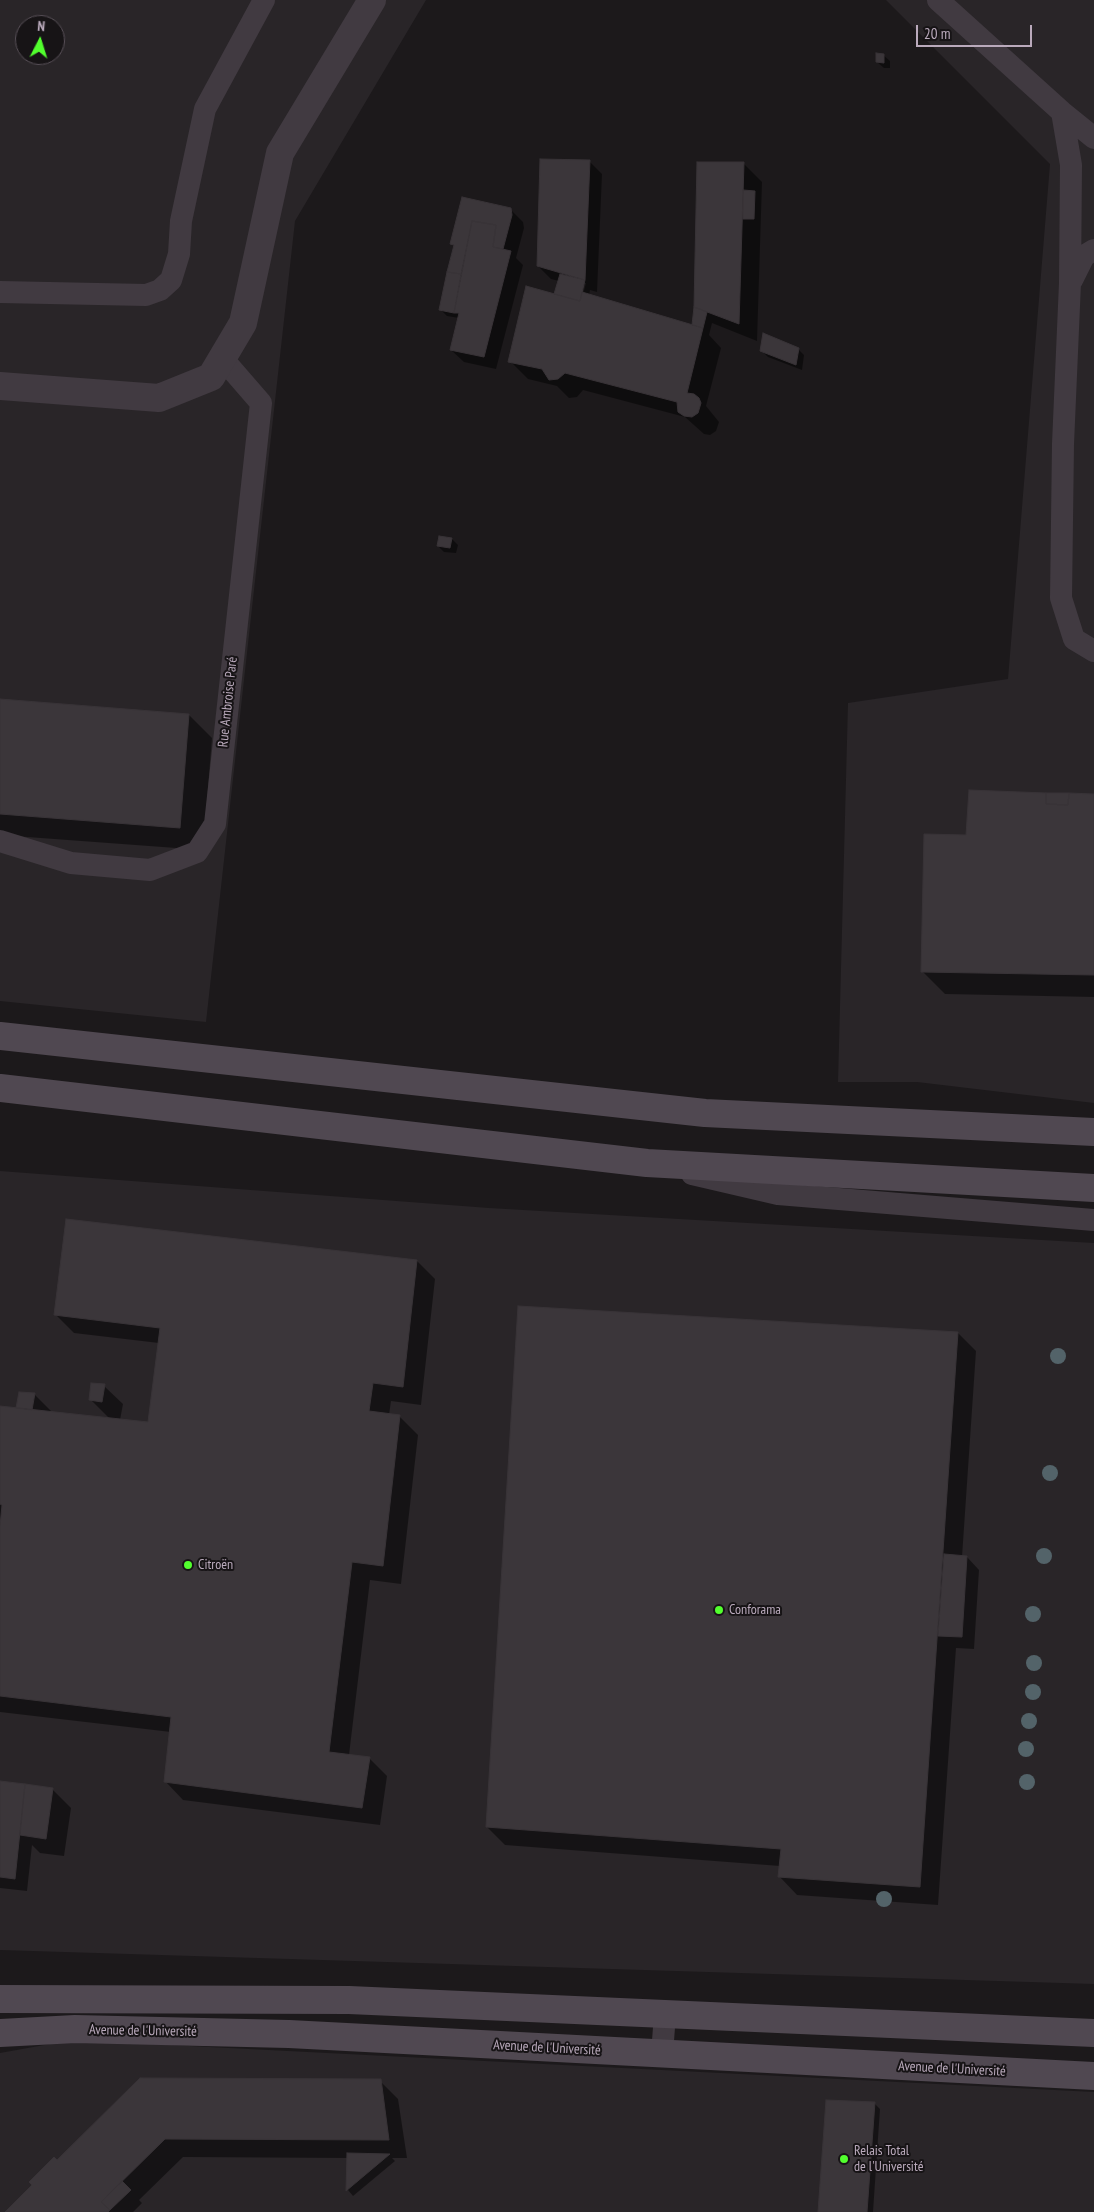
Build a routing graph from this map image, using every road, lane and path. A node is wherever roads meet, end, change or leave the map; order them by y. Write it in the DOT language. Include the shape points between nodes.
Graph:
graph roads {
  1 [pos="264,0"];
  2 [pos="372,0"];
  3 [pos="938,0"];
  4 [pos="1062,112"];
  5 [pos="1094,138"];
  6 [pos="1094,250"];
  7 [pos="1070,283"];
  8 [pos="0,292"];
  9 [pos="222,358"];
  10 [pos="0,386"];
  11 [pos="1094,651"];
  12 [pos="0,841"];
  13 [pos="0,1036"];
  14 [pos="0,1088"];
  15 [pos="1094,1132"];
  16 [pos="647,1163"];
  17 [pos="1094,1188"];
  18 [pos="1094,1220"];
  19 [pos="0,1999"];
  20 [pos="665,2014"];
  21 [pos="0,2033"];
  22 [pos="1094,2033"];
  23 [pos="662,2054"];
  24 [pos="1094,2076"];
  1 -- 8 [label="lane" via="205,110 181,221 179,254 171,280 160,290 146,295"];
  2 -- 9 [label="street" via="280,153 243,323"];
  3 -- 4 [label="lane"];
  4 -- 5 [label="lane"];
  4 -- 7 [label="lane" via="1071,164"];
  6 -- 7 [label="lane" via="1084,256"];
  7 -- 11 [label="lane" via="1061,598 1074,639"];
  9 -- 10 [label="street" via="211,377 159,398"];
  9 -- 12 [label="lane, Rue Ambroise Paré" via="261,403 215,824 197,852 150,870 71,863"];
  13 -- 15 [label="main road" via="705,1113"];
  14 -- 16 [label="main road"];
  16 -- 17 [label="main road"];
  16 -- 18 [label="lane" via="778,1194"];
  19 -- 20 [label="main road" via="349,2000"];
  20 -- 22 [label="main road"];
  20 -- 23 [label="lane"];
  21 -- 23 [label="main road, Avenue de l'Université" via="74,2029 289,2034"];
  23 -- 24 [label="main road, Avenue de l'Université"];
}
